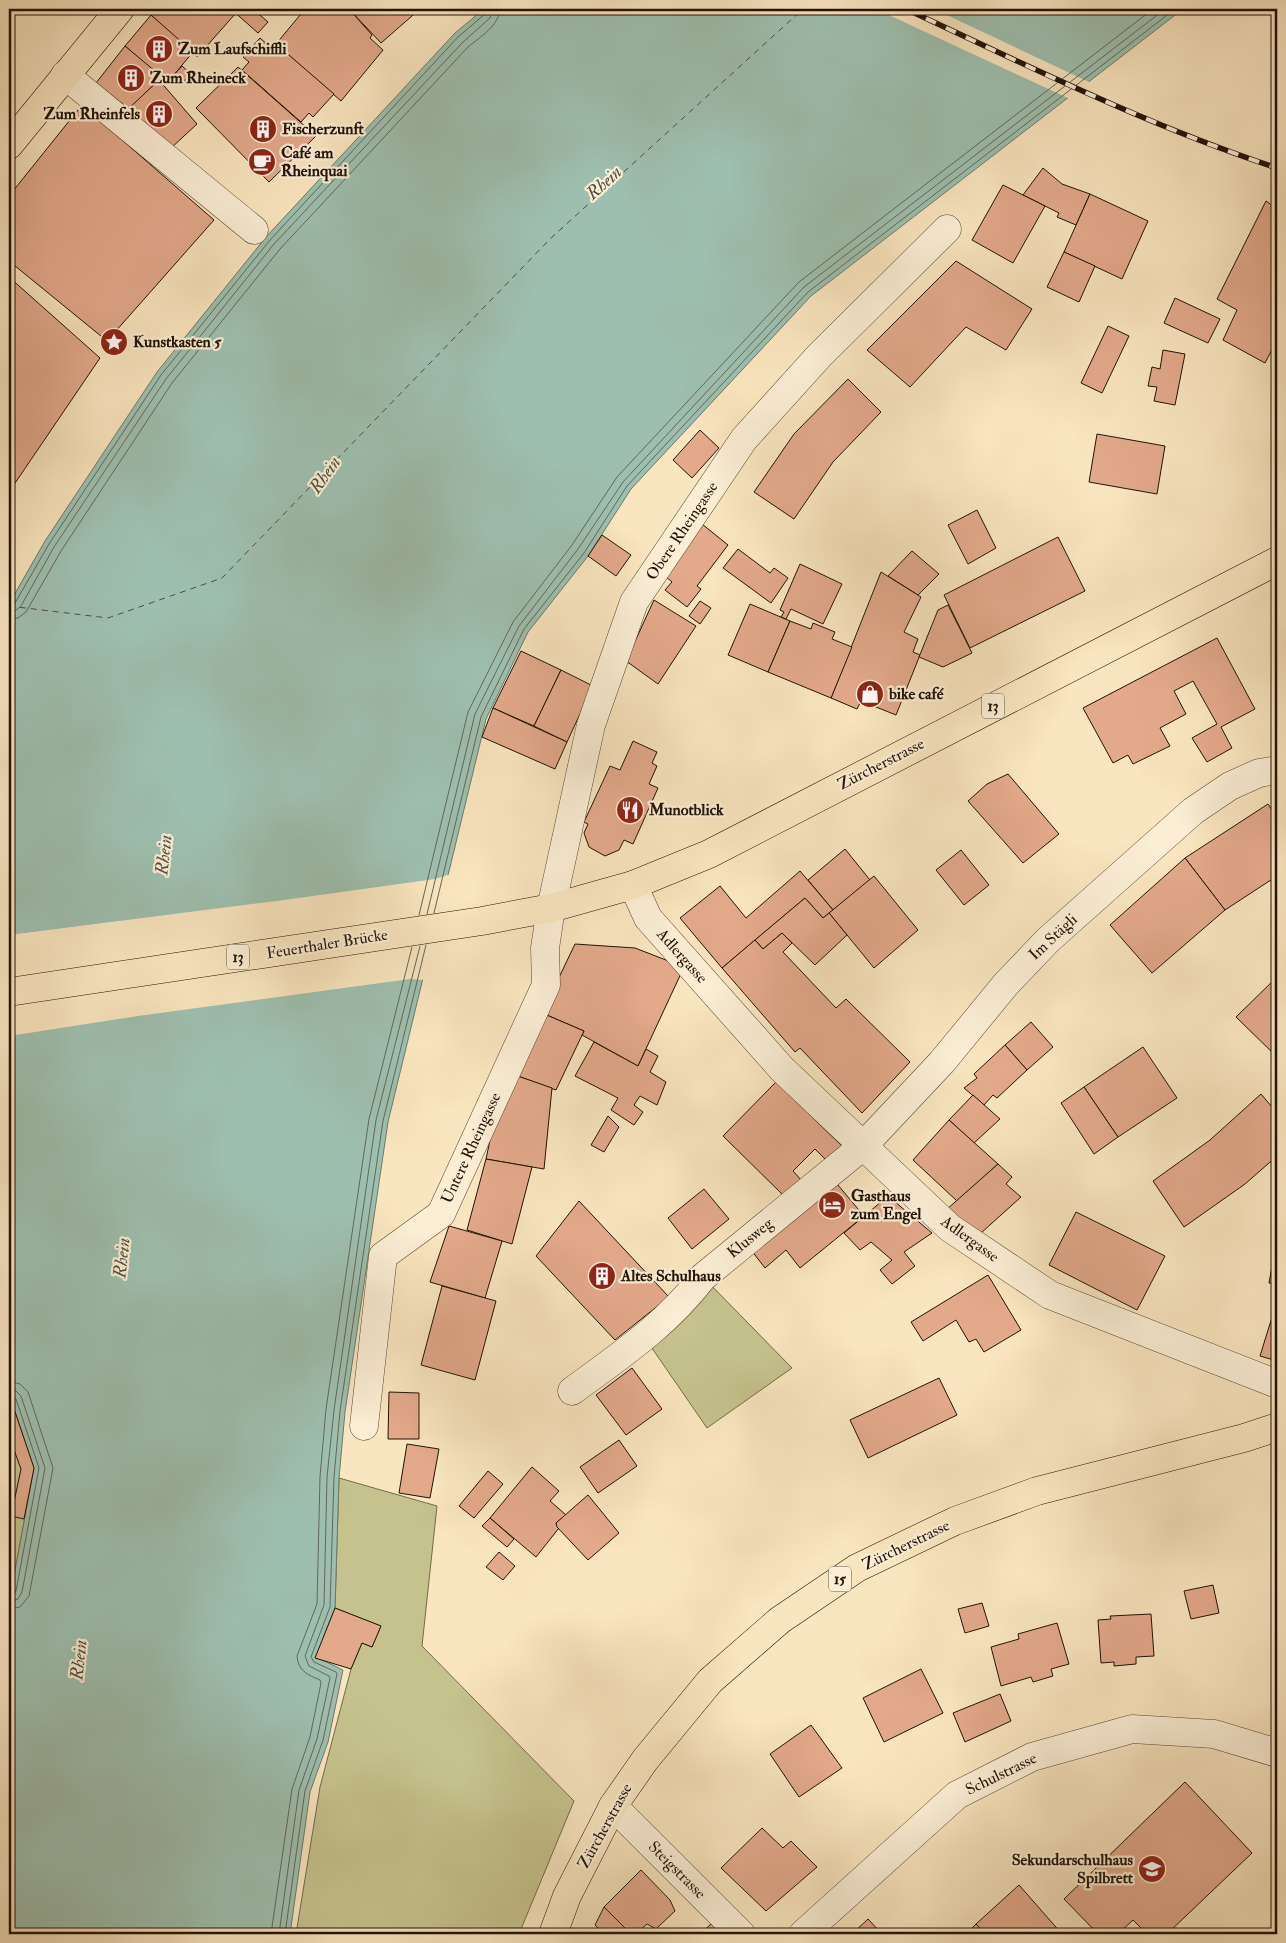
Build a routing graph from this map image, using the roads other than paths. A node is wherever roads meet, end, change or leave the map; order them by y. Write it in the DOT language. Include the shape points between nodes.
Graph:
graph roads {
  1 [pos="120,9"];
  2 [pos="65,75"];
  3 [pos="11,137"];
  4 [pos="947,229"];
  5 [pos="254,230"];
  6 [pos="1277,560"];
  7 [pos="1277,770"];
  8 [pos="633,885"];
  9 [pos="551,908"];
  10 [pos="468,922"];
  11 [pos="9,992"];
  12 [pos="863,1146"];
  13 [pos="1277,1384"];
  14 [pos="572,1391"];
  15 [pos="364,1426"];
  16 [pos="1277,1427"];
  17 [pos="1277,1753"];
  18 [pos="613,1806"];
  19 [pos="553,1934"];
  20 [pos="741,1934"];
  21 [pos="803,1934"];
  1 -- 2 [label="main road"];
  2 -- 3 [label="main road"];
  2 -- 5 [label="street"];
  4 -- 9 [label="street, Obere Rheingasse" via="819,356 744,439 634,602 590,725"];
  6 -- 8 [label="main road, Zürcherstrasse / 13" via="709,854"];
  7 -- 12 [label="street, Im Stägli" via="1259,773 1230,786 1193,811 1048,940 1006,984 942,1062"];
  8 -- 9 [label="main road, Zürcherstrasse / 13"];
  8 -- 12 [label="street, Adlergasse" via="648,918 782,1069"];
  9 -- 10 [label="main road, Zürcherstrasse / 13"];
  9 -- 15 [label="street, Untere Rheingasse" via="545,948 546,984 441,1214 383,1256"];
  10 -- 11 [label="main road, Feuerthaler Brücke / 13"];
  12 -- 13 [label="street, Adlergasse" via="950,1228 1050,1295"];
  12 -- 14 [label="street, Klusweg" via="703,1278 687,1299 645,1338"];
  16 -- 18 [label="main road, Zürcherstrasse / 15" via="1037,1491 955,1521 857,1568 780,1620 710,1681 653,1749"];
  17 -- 21 [label="street, Schulstrasse" via="1214,1734 1132,1729 1032,1757 957,1795"];
  18 -- 19 [label="main road, Zürcherstrasse / 15" via="567,1896"];
  18 -- 20 [label="street, Steigstrasse"];
}
